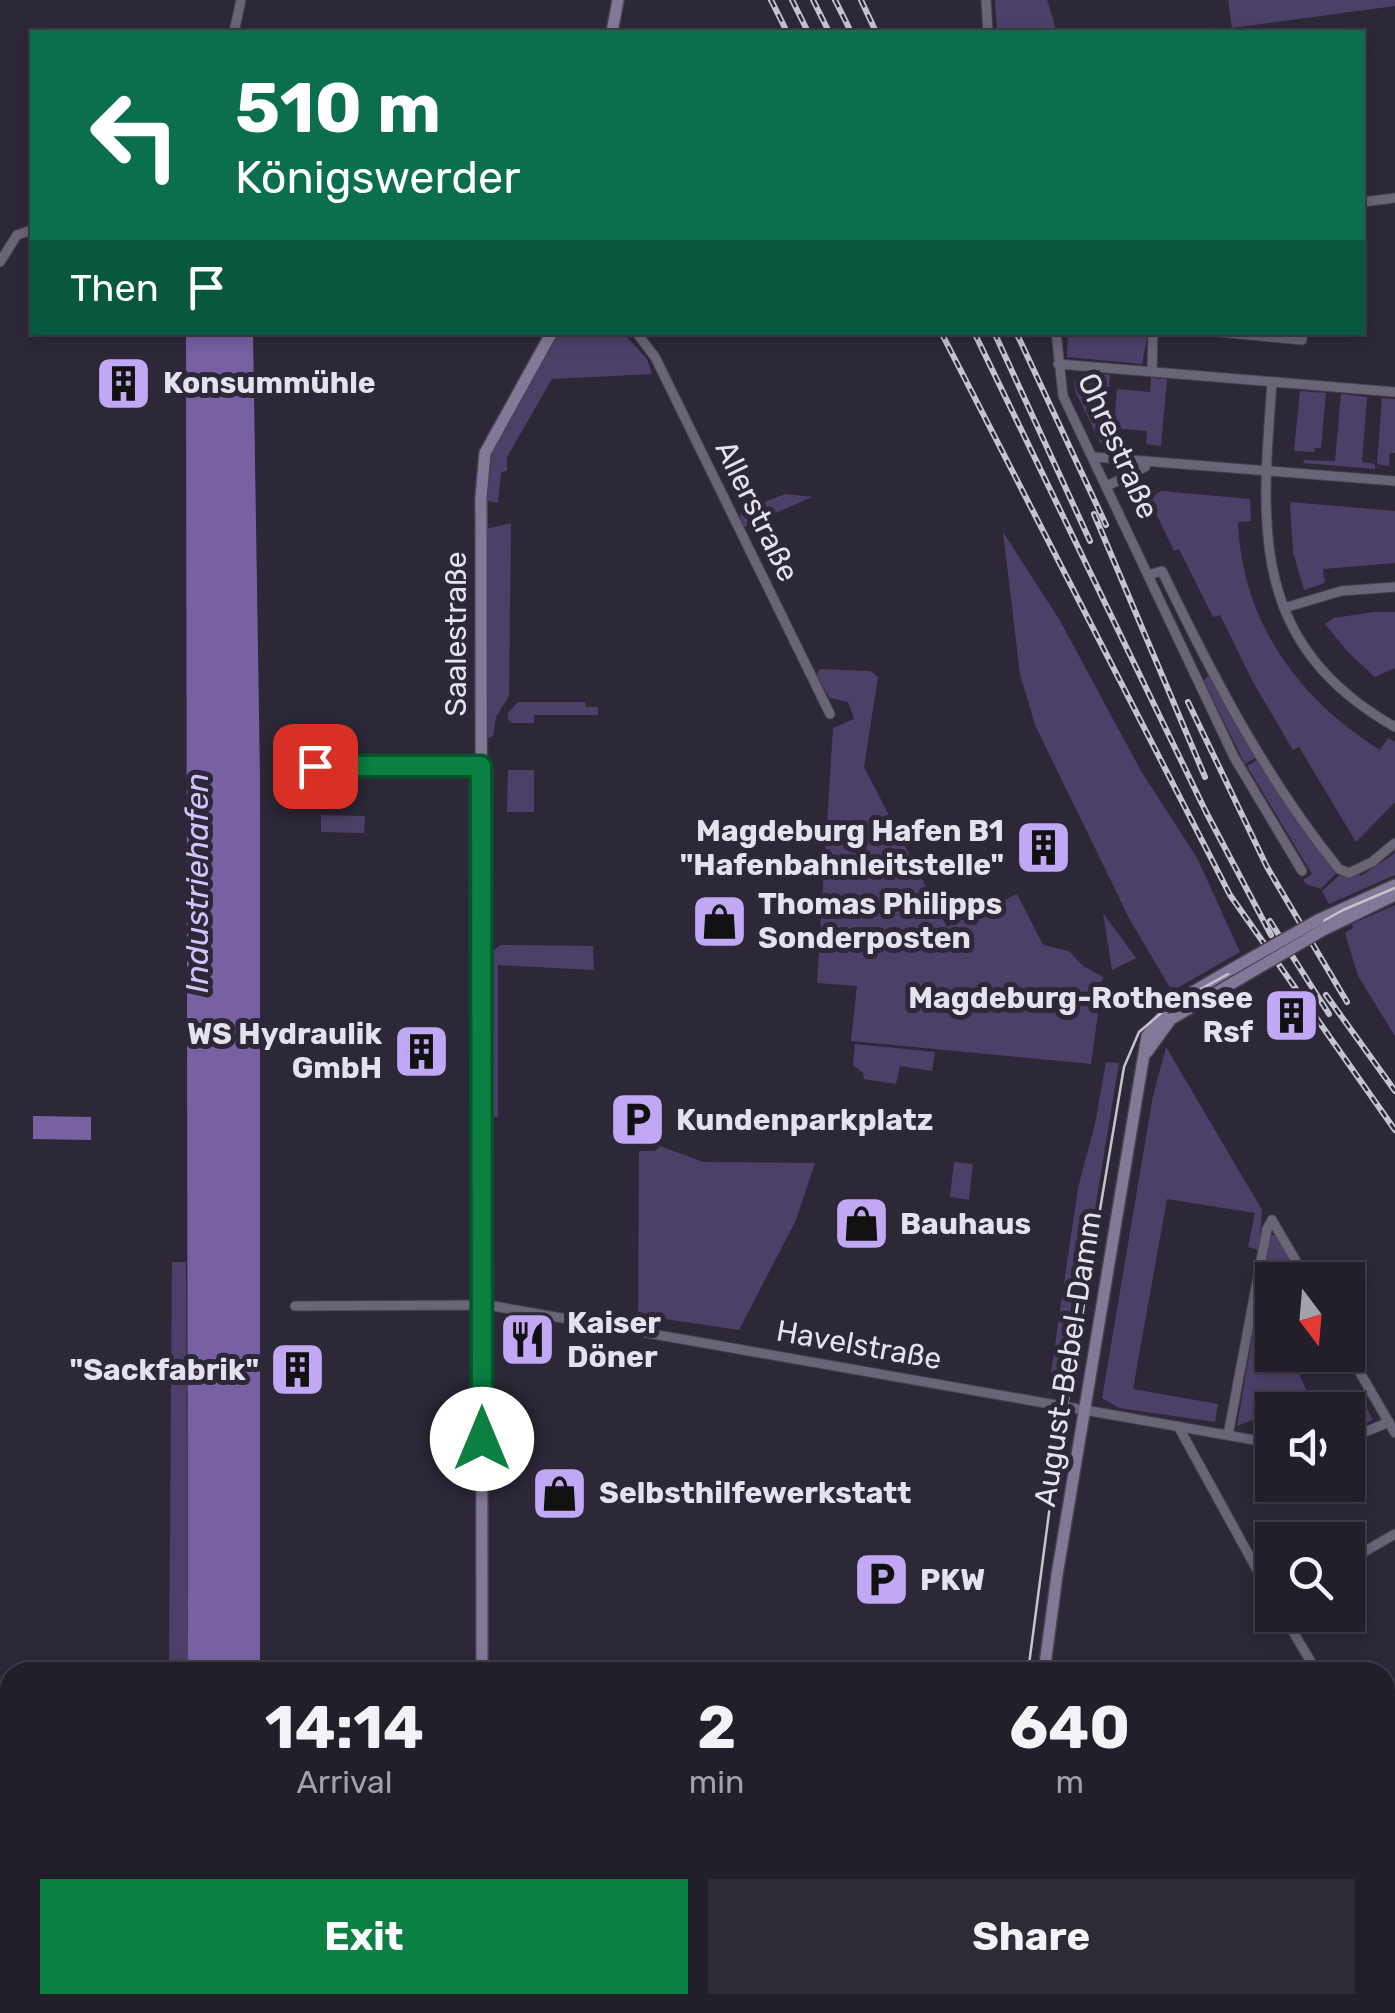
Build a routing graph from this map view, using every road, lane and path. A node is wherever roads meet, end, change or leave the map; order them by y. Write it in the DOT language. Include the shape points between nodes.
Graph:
graph roads {
  1 [pos="241,0"];
  2 [pos="618,0"];
  3 [pos="986,0"];
  4 [pos="234,30"];
  5 [pos="612,30"];
  6 [pos="988,30"];
  7 [pos="1395,198"];
  8 [pos="1365,202"];
  9 [pos="30,231"];
  10 [pos="0,262"];
  11 [pos="550,335"];
  12 [pos="638,335"];
  13 [pos="1056,335"];
  14 [pos="1153,335"];
  15 [pos="1250,335"];
  16 [pos="1302,335"];
  17 [pos="1058,364"];
  18 [pos="1152,372"];
  19 [pos="1272,382"];
  20 [pos="1395,392"];
  21 [pos="1094,457"];
  22 [pos="1147,461"];
  23 [pos="1266,471"];
  24 [pos="1395,481"];
  25 [pos="1107,486"];
  26 [pos="1148,575"];
  27 [pos="1395,586"];
  28 [pos="1284,608"];
  29 [pos="1210,670"];
  30 [pos="1195,677"];
  31 [pos="830,714"];
  32 [pos="1395,727"];
  33 [pos="285,766"];
  34 [pos="481,766"];
  35 [pos="1395,842"];
  36 [pos="1302,871"];
  37 [pos="1395,886"];
  38 [pos="1395,895"];
  39 [pos="1320,925"];
  40 [pos="1261,1262"];
  41 [pos="1296,1262"];
  42 [pos="1255,1292"];
  43 [pos="482,1304"];
  44 [pos="295,1306"];
  45 [pos="1359,1372"];
  46 [pos="1085,1409"];
  47 [pos="1388,1422"];
  48 [pos="1178,1426"];
  49 [pos="1365,1432"];
  50 [pos="1228,1434"];
  51 [pos="1395,1434"];
  52 [pos="1255,1439"];
  53 [pos="1395,1534"];
  54 [pos="1365,1551"];
  55 [pos="1255,1566"];
  56 [pos="1293,1632"];
  57 [pos="482,1662"];
  58 [pos="1046,1662"];
  59 [pos="1311,1662"];
  1 -- 4 [label="street"];
  2 -- 5 [label="main road"];
  3 -- 6 [label="street"];
  7 -- 8 [label="street"];
  9 -- 10 [label="street" via="18,235"];
  11 -- 34 [label="main road, Saalestraße" via="486,453"];
  12 -- 31 [label="street, Allerstraße"];
  13 -- 17 [label="street, Ohrestraße"];
  14 -- 18 [label="street"];
  15 -- 16 [label="street"];
  17 -- 18 [label="street"];
  17 -- 21 [label="street, Ohrestraße" via="1060,387"];
  18 -- 19 [label="street"];
  19 -- 20 [label="street"];
  19 -- 23 [label="street"];
  21 -- 22 [label="street"];
  21 -- 25 [label="street, Ohrestraße"];
  22 -- 23 [label="street"];
  22 -- 25 [label="street"];
  23 -- 24 [label="street"];
  23 -- 28 [label="street" via="1268,553"];
  25 -- 26 [label="street, Ohrestraße"];
  26 -- 29 [label="street, Ohrestraße" via="1162,571"];
  26 -- 30 [label="street, Ohrestraße"];
  27 -- 28 [label="street" via="1340,590"];
  28 -- 32 [label="street" via="1327,672"];
  29 -- 30 [label="street"];
  29 -- 35 [label="street, Ohrestraße" via="1268,768 1342,872 1362,868"];
  30 -- 36 [label="street, Ohrestraße"];
  33 -- 34 [label="street"];
  34 -- 43 [label="main road, Saalestraße"];
  37 -- 39 [label="main road"];
  38 -- 39 [label="main road"];
  39 -- 46 [label="main road, August-Bebel-Damm, bridge" via="1186,995 1147,1036"];
  40 -- 41 [label="street" via="1272,1220"];
  42 -- 50 [label="street"];
  43 -- 44 [label="street, Havelstraße"];
  43 -- 46 [label="street, Havelstraße"];
  43 -- 57 [label="main road, Saalestraße"];
  45 -- 47 [label="street"];
  46 -- 48 [label="street, Havelstraße"];
  46 -- 58 [label="main road, August-Bebel-Damm"];
  47 -- 49 [label="street"];
  47 -- 51 [label="street"];
  48 -- 50 [label="street, Havelstraße"];
  48 -- 55 [label="street"];
  50 -- 52 [label="street, Havelstraße"];
  53 -- 54 [label="street"];
  56 -- 59 [label="street"];
}
